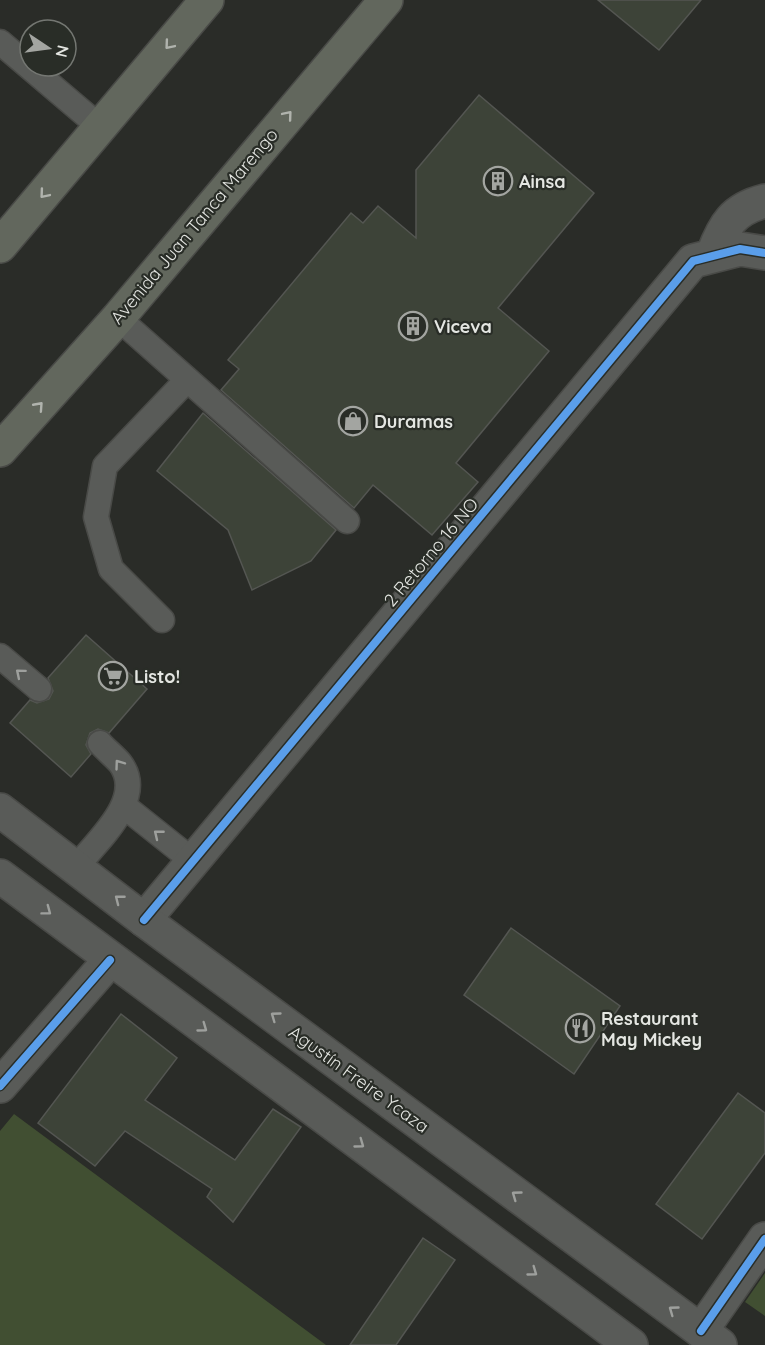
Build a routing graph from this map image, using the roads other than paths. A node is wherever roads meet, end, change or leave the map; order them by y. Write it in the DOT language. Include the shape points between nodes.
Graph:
graph roads {
  1 [pos="207,0"];
  2 [pos="386,0"];
  3 [pos="0,42"];
  4 [pos="100,127"];
  5 [pos="765,201"];
  6 [pos="0,246"];
  7 [pos="765,253"];
  8 [pos="713,254"];
  9 [pos="118,318"];
  10 [pos="187,380"];
  11 [pos="0,450"];
  12 [pos="347,521"];
  13 [pos="162,621"];
  14 [pos="0,656"];
  15 [pos="39,689"];
  16 [pos="100,743"];
  17 [pos="124,806"];
  18 [pos="0,810"];
  19 [pos="193,861"];
  20 [pos="77,866"];
  21 [pos="0,876"];
  22 [pos="144,920"];
  23 [pos="110,960"];
  24 [pos="5,1072"];
  25 [pos="765,1239"];
  26 [pos="711,1338"];
  27 [pos="631,1345"];
  1 -- 4 [label="main road, one-way"];
  9 -- 2 [label="main road, Avenida Juan Tanca Marengo, one-way"];
  3 -- 4 [label="lane"];
  4 -- 6 [label="main road, one-way"];
  5 -- 8 [label="main road" via="749,205 724,224"];
  7 -- 8 [label="main road, 2 Retorno 16 NO" via="740,249"];
  8 -- 19 [label="main road, 2 Retorno 16 NO" via="693,261"];
  9 -- 10 [label="lane"];
  11 -- 9 [label="main road, Avenida Juan Tanca Marengo, one-way"];
  10 -- 12 [label="lane"];
  10 -- 13 [label="lane" via="105,466 96,517 111,569"];
  15 -- 14 [label="lane, one-way"];
  17 -- 16 [label="lane, one-way" via="127,779 121,764"];
  19 -- 17 [label="lane, one-way"];
  17 -- 20 [label="lane"];
  18 -- 20 [label="main road, Agustín Freire Ycaza"];
  19 -- 22 [label="main road, 2 Retorno 16 NO"];
  22 -- 20 [label="main road, Agustín Freire Ycaza, one-way"];
  21 -- 23 [label="main road, one-way"];
  26 -- 22 [label="main road, Agustín Freire Ycaza, one-way"];
  23 -- 24 [label="main road"];
  23 -- 27 [label="main road, one-way"];
  25 -- 26 [label="main road"];
}
